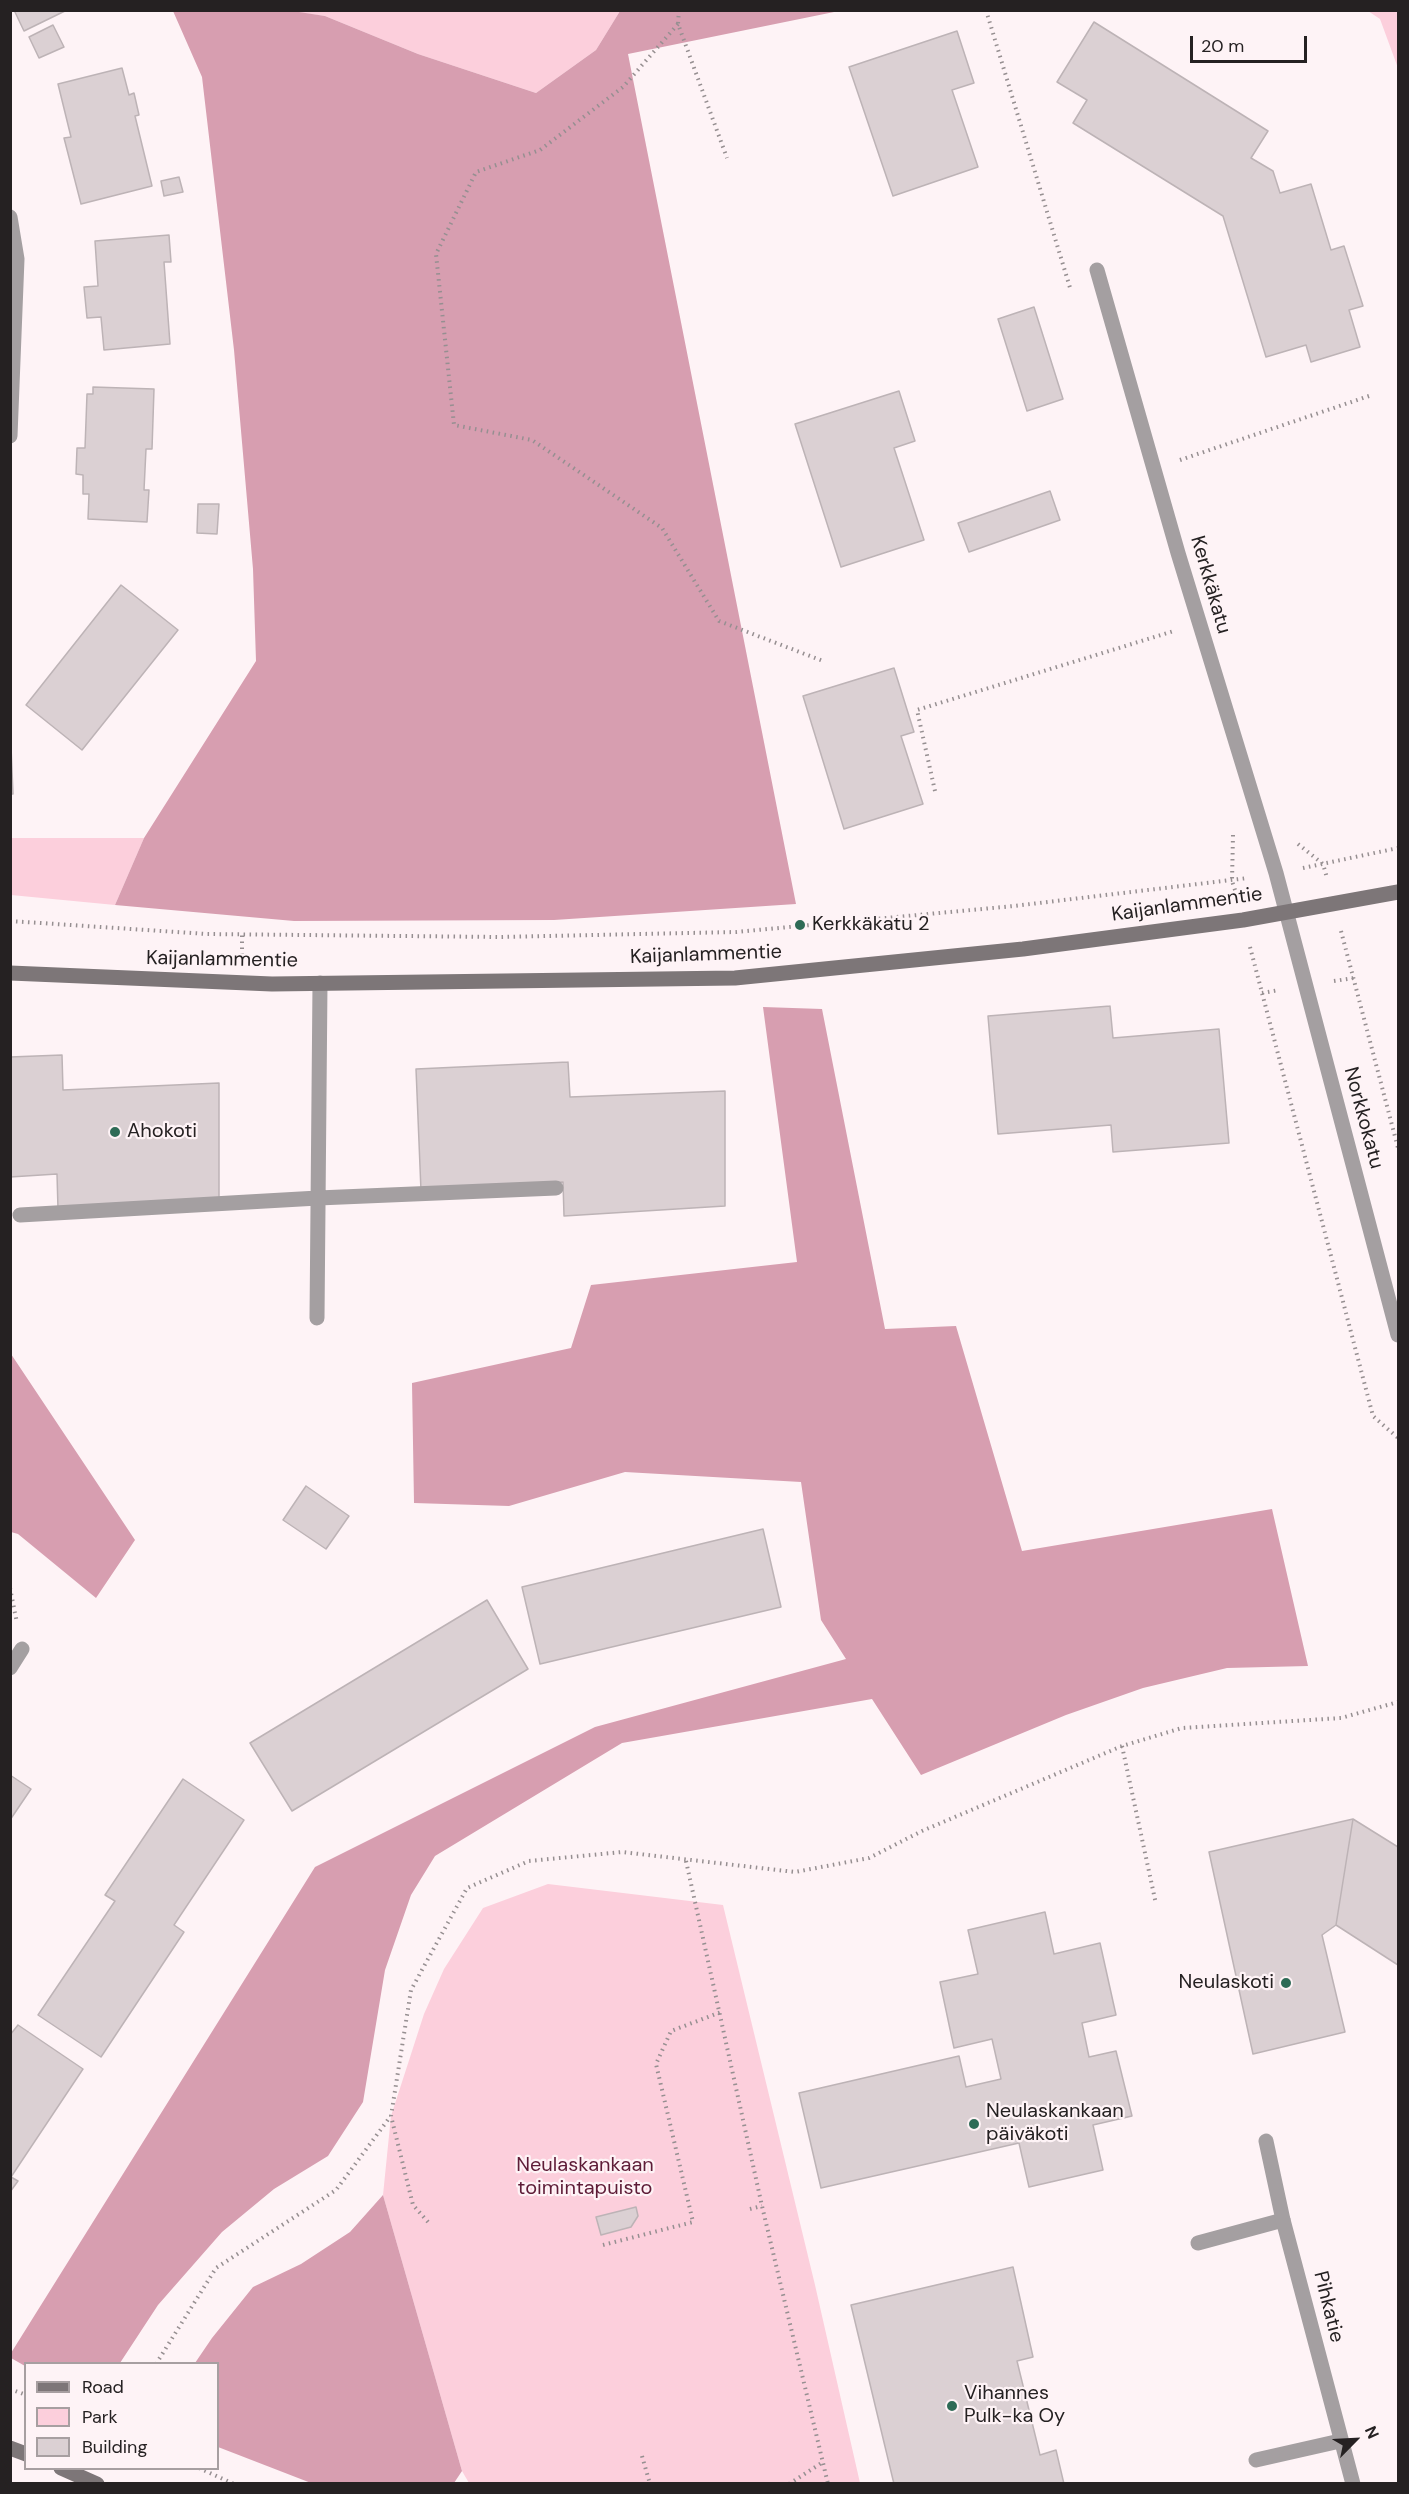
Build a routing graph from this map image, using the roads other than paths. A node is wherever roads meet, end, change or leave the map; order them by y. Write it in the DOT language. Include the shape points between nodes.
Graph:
graph roads {
  1 [pos="10,217"];
  2 [pos="1097,270"];
  3 [pos="10,436"];
  4 [pos="1398,892"];
  5 [pos="1287,912"];
  6 [pos="10,974"];
  7 [pos="320,983"];
  8 [pos="556,1188"];
  9 [pos="318,1198"];
  10 [pos="21,1215"];
  11 [pos="317,1318"];
  12 [pos="1398,1335"];
  13 [pos="22,1649"];
  14 [pos="10,1668"];
  15 [pos="1266,2141"];
  16 [pos="1283,2220"];
  17 [pos="1198,2243"];
  18 [pos="1340,2441"];
  19 [pos="1256,2460"];
  20 [pos="63,2470"];
  21 [pos="97,2484"];
  22 [pos="1353,2484"];
  1 -- 3 [label="street" via="17,258"];
  2 -- 5 [label="street, Kerkkäkatu"];
  4 -- 5 [label="street, Kaijanlammentie"];
  5 -- 7 [label="street, Kaijanlammentie" via="1023,949 735,978"];
  5 -- 12 [label="street, Norkkokatu"];
  6 -- 7 [label="street, Kaijanlammentie"];
  7 -- 9 [label="street"];
  8 -- 9 [label="street"];
  9 -- 10 [label="street"];
  9 -- 11 [label="street"];
  13 -- 14 [label="street"];
  15 -- 16 [label="street, Pihkatie"];
  16 -- 17 [label="street"];
  16 -- 18 [label="street, Pihkatie"];
  18 -- 19 [label="street"];
  18 -- 22 [label="street, Pihkatie"];
  20 -- 21 [label="street"];
}
